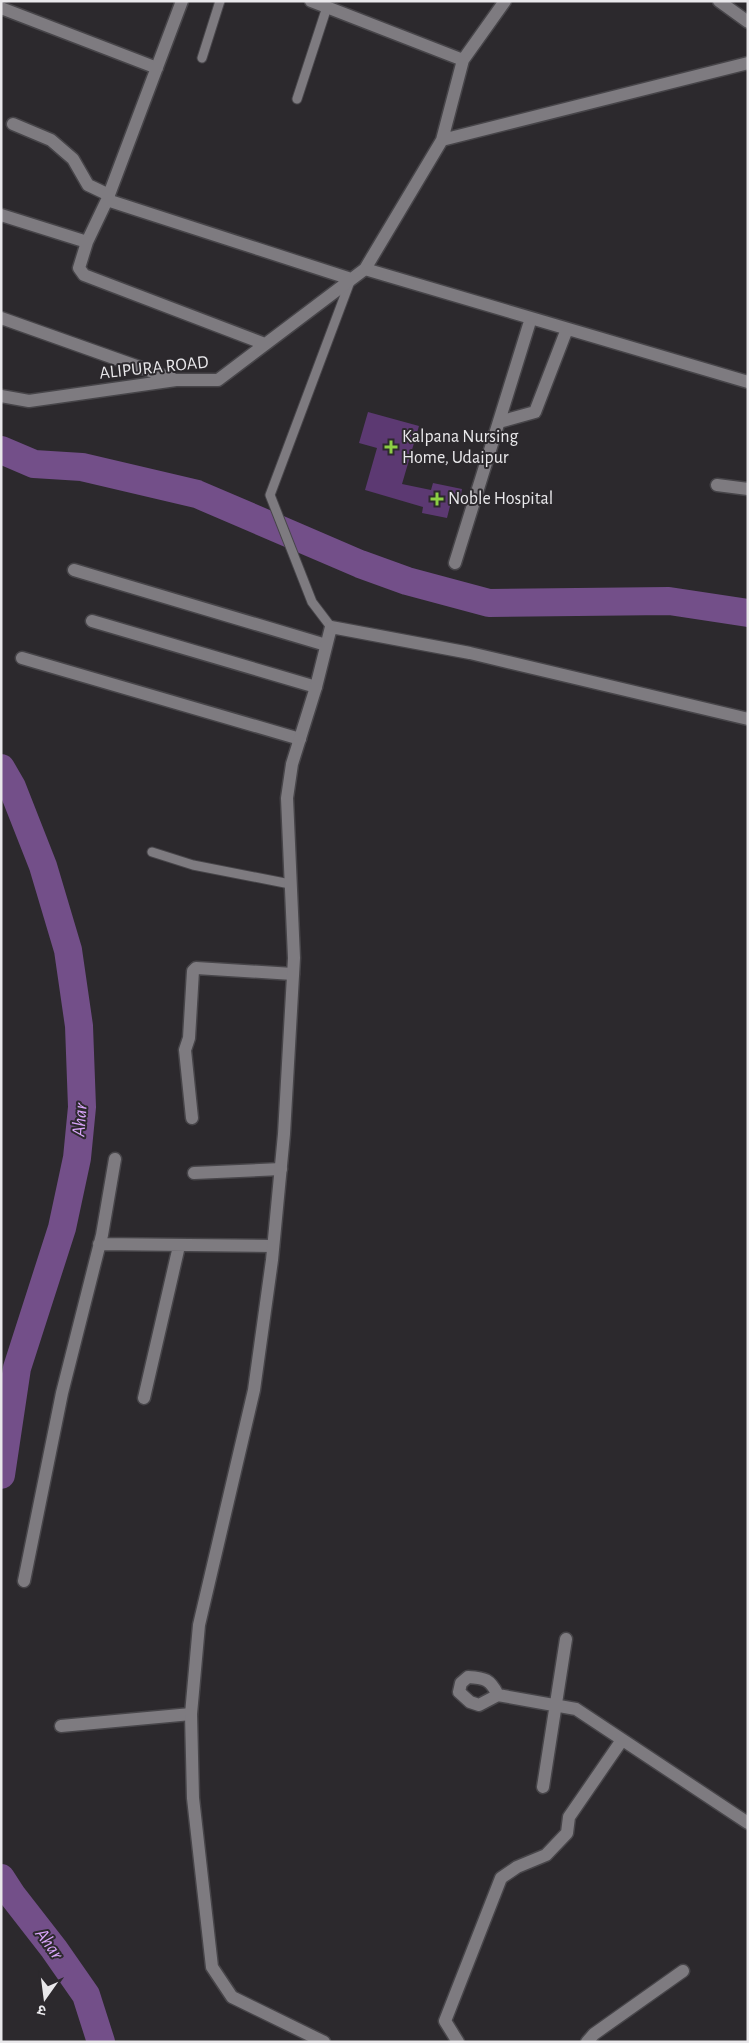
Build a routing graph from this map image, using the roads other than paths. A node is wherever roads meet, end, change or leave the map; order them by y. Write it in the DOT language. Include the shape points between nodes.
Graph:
graph roads {
  1 [pos="182,1"];
  2 [pos="220,1"];
  3 [pos="311,1"];
  4 [pos="505,1"];
  5 [pos="719,1"];
  6 [pos="327,7"];
  7 [pos="1,8"];
  8 [pos="748,22"];
  9 [pos="202,58"];
  10 [pos="463,60"];
  11 [pos="748,63"];
  12 [pos="157,68"];
  13 [pos="297,99"];
  14 [pos="12,124"];
  15 [pos="442,140"];
  16 [pos="108,197"];
  17 [pos="1,215"];
  18 [pos="87,242"];
  19 [pos="365,269"];
  20 [pos="351,279"];
  21 [pos="1,318"];
  22 [pos="531,318"];
  23 [pos="567,329"];
  24 [pos="265,344"];
  25 [pos="176,380"];
  26 [pos="748,382"];
  27 [pos="1,396"];
  28 [pos="499,422"];
  29 [pos="717,485"];
  30 [pos="748,489"];
  31 [pos="454,563"];
  32 [pos="74,570"];
  33 [pos="92,621"];
  34 [pos="331,627"];
  35 [pos="326,645"];
  36 [pos="22,658"];
  37 [pos="316,687"];
  38 [pos="748,719"];
  39 [pos="300,739"];
  40 [pos="152,852"];
  41 [pos="290,884"];
  42 [pos="293,974"];
  43 [pos="192,1118"];
  44 [pos="115,1159"];
  45 [pos="281,1168"];
  46 [pos="194,1173"];
  47 [pos="99,1244"];
  48 [pos="179,1246"];
  49 [pos="273,1246"];
  50 [pos="144,1398"];
  51 [pos="24,1581"];
  52 [pos="566,1639"];
  53 [pos="498,1695"];
  54 [pos="556,1706"];
  55 [pos="191,1714"];
  56 [pos="61,1726"];
  57 [pos="622,1740"];
  58 [pos="543,1787"];
  59 [pos="748,1823"];
  60 [pos="683,1971"];
  61 [pos="324,2042"];
  62 [pos="458,2042"];
  63 [pos="587,2042"];
  1 -- 12 [label="street"];
  2 -- 9 [label="lane"];
  3 -- 6 [label="street"];
  4 -- 10 [label="street"];
  5 -- 8 [label="street"];
  6 -- 10 [label="street"];
  6 -- 13 [label="lane"];
  7 -- 12 [label="street"];
  10 -- 15 [label="street"];
  11 -- 15 [label="street"];
  12 -- 16 [label="street"];
  14 -- 16 [label="street" via="51,140 73,159 88,185"];
  15 -- 19 [label="street"];
  16 -- 18 [label="street"];
  16 -- 20 [label="street"];
  17 -- 18 [label="street"];
  18 -- 24 [label="street" via="79,268 84,275"];
  19 -- 20 [label="street, ALIPURA ROAD"];
  19 -- 22 [label="street"];
  20 -- 24 [label="street, ALIPURA ROAD"];
  20 -- 34 [label="lane" via="270,495 312,602"];
  21 -- 25 [label="street"];
  22 -- 23 [label="street"];
  22 -- 28 [label="street"];
  23 -- 26 [label="street"];
  23 -- 28 [label="street" via="535,412"];
  24 -- 25 [label="street, ALIPURA ROAD" via="218,380"];
  25 -- 27 [label="street, ALIPURA ROAD" via="29,401"];
  28 -- 31 [label="street"];
  29 -- 30 [label="street"];
  32 -- 35 [label="street"];
  33 -- 37 [label="street"];
  34 -- 35 [label="street"];
  34 -- 38 [label="street" via="470,653"];
  35 -- 37 [label="street"];
  36 -- 39 [label="street"];
  37 -- 39 [label="street"];
  39 -- 41 [label="street" via="287,798"];
  40 -- 41 [label="lane" via="193,865"];
  41 -- 42 [label="street"];
  42 -- 43 [label="street" via="196,968 193,971 189,1038 185,1050"];
  42 -- 45 [label="street"];
  44 -- 47 [label="street"];
  45 -- 46 [label="street"];
  45 -- 49 [label="street"];
  47 -- 48 [label="street"];
  47 -- 51 [label="street" via="62,1392"];
  48 -- 49 [label="street"];
  48 -- 50 [label="street"];
  49 -- 55 [label="street" via="254,1390 199,1625"];
  52 -- 54 [label="street"];
  53 -- 54 [label="street"];
  54 -- 57 [label="street" via="576,1710"];
  54 -- 58 [label="street"];
  55 -- 56 [label="street"];
  55 -- 61 [label="street" via="193,1798 212,1967 232,1997"];
  57 -- 59 [label="street"];
  57 -- 62 [label="street" via="568,1817 567,1833 546,1855 517,1867 501,1878 445,2021"];
  60 -- 63 [label="street"];
}
